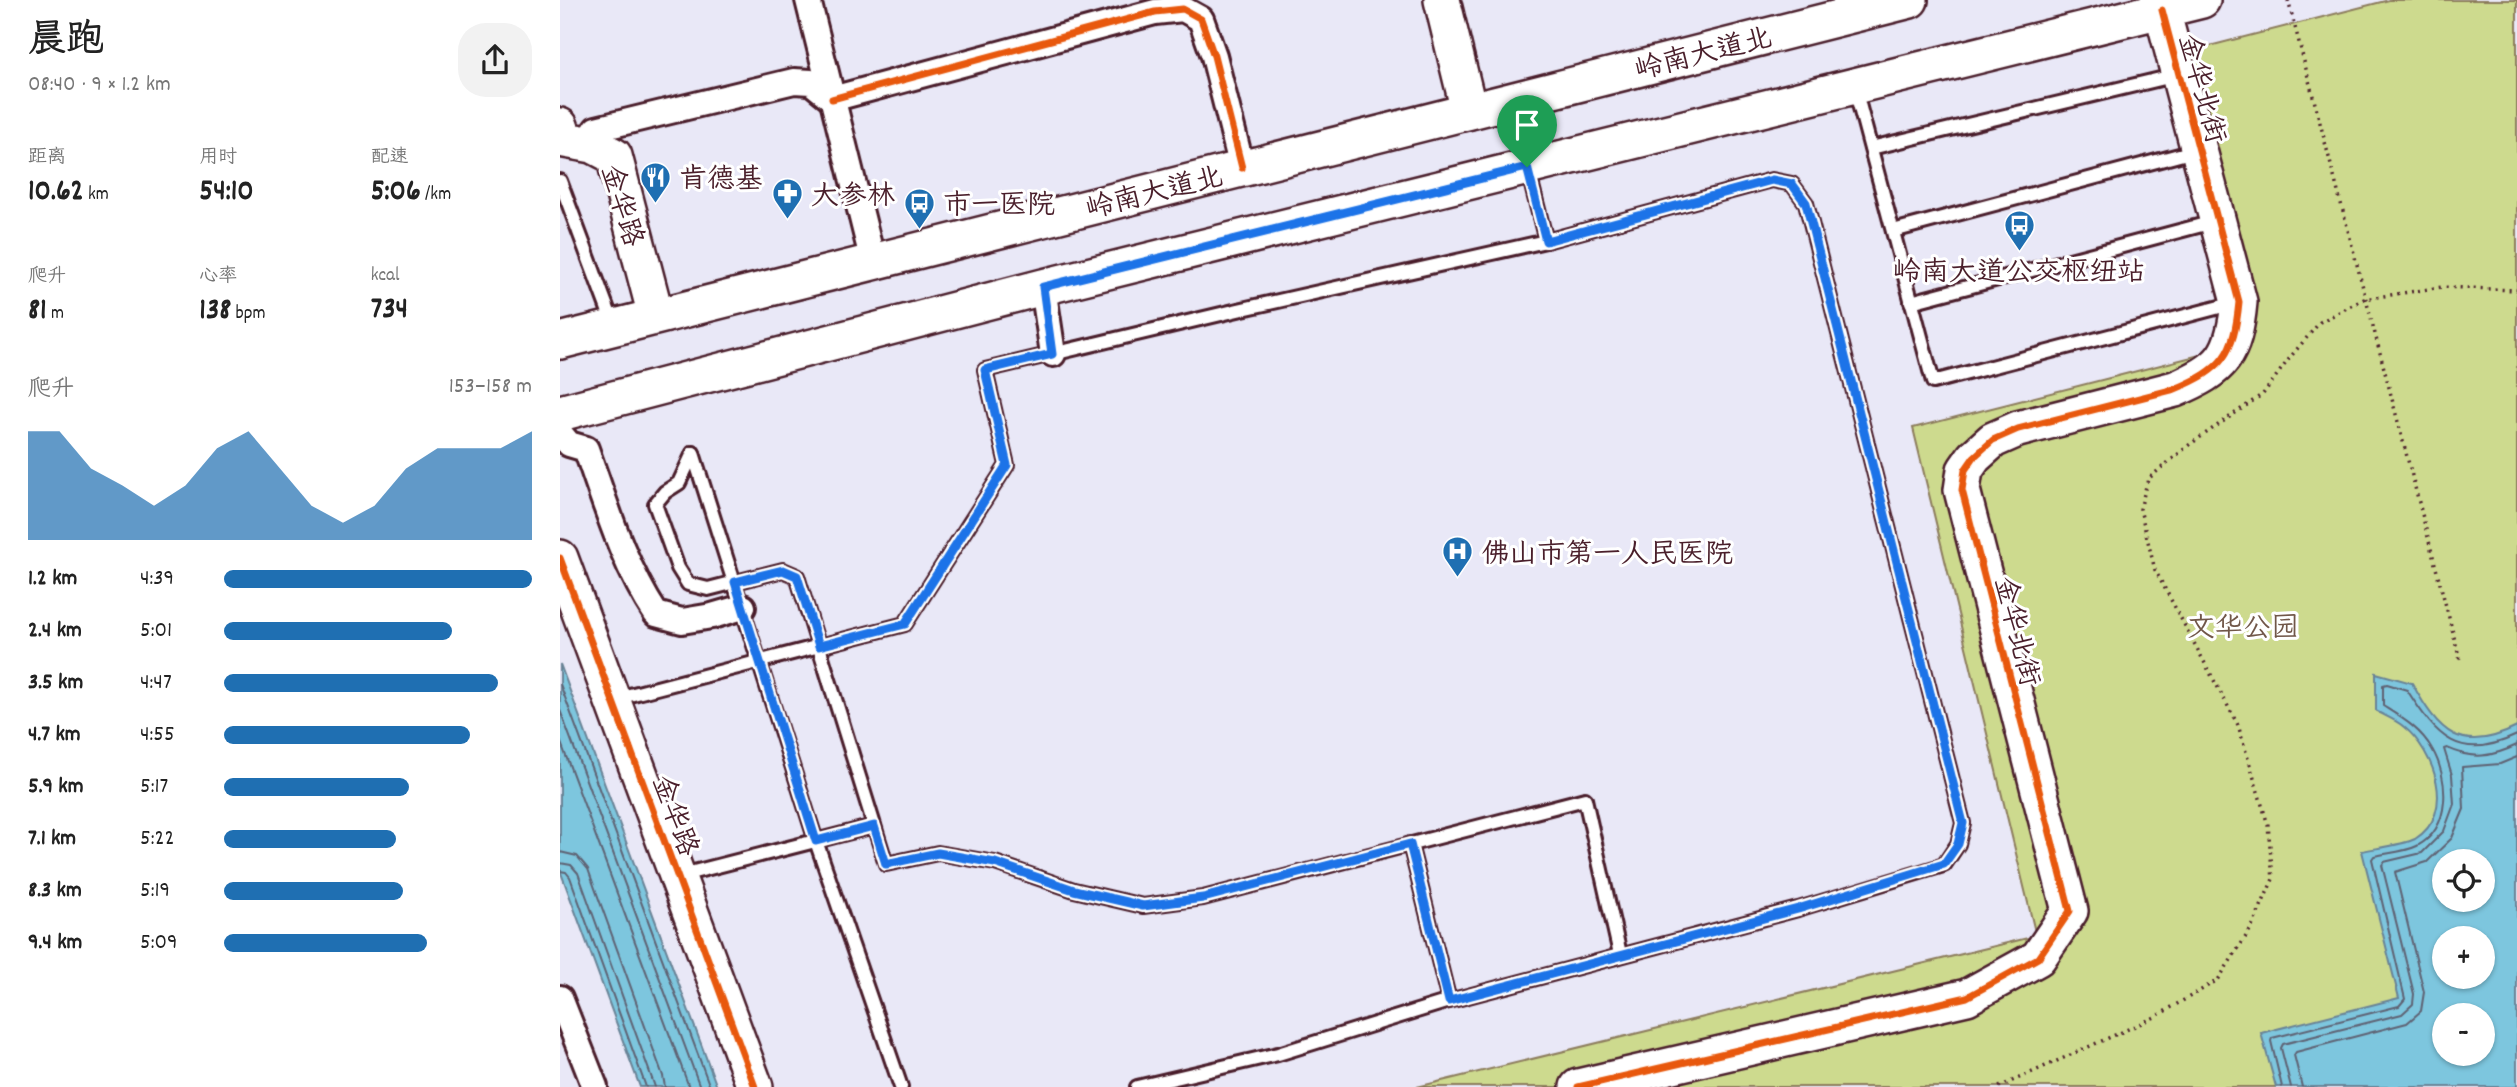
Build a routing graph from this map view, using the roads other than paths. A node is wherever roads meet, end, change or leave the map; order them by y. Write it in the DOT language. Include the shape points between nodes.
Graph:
graph roads {
  1 [pos="808,0"];
  2 [pos="1442,0"];
  3 [pos="1910,0"];
  4 [pos="2202,0"];
  5 [pos="2162,10"];
  6 [pos="2179,75"];
  7 [pos="1854,85"];
  8 [pos="832,99"];
  9 [pos="1469,111"];
  10 [pos="568,140"];
  11 [pos="1871,148"];
  12 [pos="2199,150"];
  13 [pos="1527,167"];
  14 [pos="1242,168"];
  15 [pos="560,181"];
  16 [pos="2217,221"];
  17 [pos="1893,231"];
  18 [pos="1546,241"];
  19 [pos="873,262"];
  20 [pos="1043,287"];
  21 [pos="1911,302"];
  22 [pos="2239,302"];
  23 [pos="656,316"];
  24 [pos="614,327"];
  25 [pos="560,341"];
  26 [pos="1052,354"];
  27 [pos="560,413"];
  28 [pos="560,433"];
  29 [pos="560,558"];
  30 [pos="735,582"];
  31 [pos="743,607"];
  32 [pos="819,646"];
  33 [pos="760,662"];
  34 [pos="612,699"];
  35 [pos="874,826"];
  36 [pos="816,841"];
  37 [pos="1410,844"];
  38 [pos="678,876"];
  39 [pos="1620,954"];
  40 [pos="560,998"];
  41 [pos="1449,1001"];
  42 [pos="595,1087"];
  43 [pos="755,1087"];
  44 [pos="901,1087"];
  45 [pos="1137,1087"];
  46 [pos="1578,1087"];
  1 -- 8 [label="street"];
  2 -- 9 [label="main road"];
  3 -- 9 [label="main road, 岭南大道北"];
  4 -- 5 [label="main road"];
  5 -- 6 [label="main road, 金华北街"];
  5 -- 7 [label="main road"];
  6 -- 11 [label="lane"];
  6 -- 12 [label="main road, 金华北街"];
  7 -- 11 [label="lane"];
  7 -- 13 [label="main road"];
  8 -- 10 [label="street" via="811,82 794,81 596,129"];
  8 -- 14 [label="street" via="1155,12 1183,9 1201,19"];
  8 -- 19 [label="street"];
  9 -- 14 [label="main road, 岭南大道北"];
  10 -- 23 [label="main road, 金华路" via="614,156"];
  11 -- 17 [label="lane"];
  12 -- 16 [label="main road, 金华北街"];
  12 -- 17 [label="lane"];
  13 -- 18 [label="lane"];
  13 -- 20 [label="main road"];
  14 -- 19 [label="main road, 岭南大道北"];
  15 -- 24 [label="lane"];
  16 -- 21 [label="lane"];
  16 -- 22 [label="main road, 金华北街"];
  17 -- 21 [label="lane"];
  18 -- 26 [label="lane"];
  18 -- 39 [label="lane" via="1772,180 1792,184 1806,203 1963,823 1958,844 1944,864 1798,909"];
  19 -- 23 [label="main road, 岭南大道北"];
  20 -- 26 [label="street"];
  20 -- 27 [label="main road"];
  21 -- 22 [label="lane" via="1933,382"];
  22 -- 46 [label="main road, 金华北街" via="2236,331 2227,353 2197,380 2018,429 1993,440 1965,470 1962,491 2070,911 2038,958 1967,997"];
  23 -- 24 [label="main road, 岭南大道北"];
  24 -- 25 [label="main road, 岭南大道北"];
  26 -- 32 [label="lane" via="985,370 1007,465 905,624"];
  28 -- 31 [label="street" via="569,444 586,449 620,544 656,614 682,621"];
  29 -- 34 [label="main road, 金华路"];
  30 -- 30 [label="lane" via="708,589 688,584 655,504 679,483 693,453"];
  30 -- 31 [label="lane"];
  30 -- 32 [label="lane" via="783,570 797,576"];
  31 -- 33 [label="lane"];
  32 -- 33 [label="lane"];
  32 -- 35 [label="lane"];
  33 -- 34 [label="lane"];
  33 -- 36 [label="lane"];
  34 -- 38 [label="main road, 金华路"];
  35 -- 36 [label="lane"];
  35 -- 37 [label="lane" via="886,864 938,853 995,863 1074,890 1143,906 1203,898"];
  36 -- 38 [label="lane"];
  36 -- 44 [label="lane"];
  37 -- 39 [label="lane" via="1585,799"];
  37 -- 41 [label="lane"];
  38 -- 43 [label="main road, 金华路"];
  39 -- 41 [label="lane"];
  40 -- 42 [label="street"];
  41 -- 45 [label="lane" via="1278,1054"];
}
